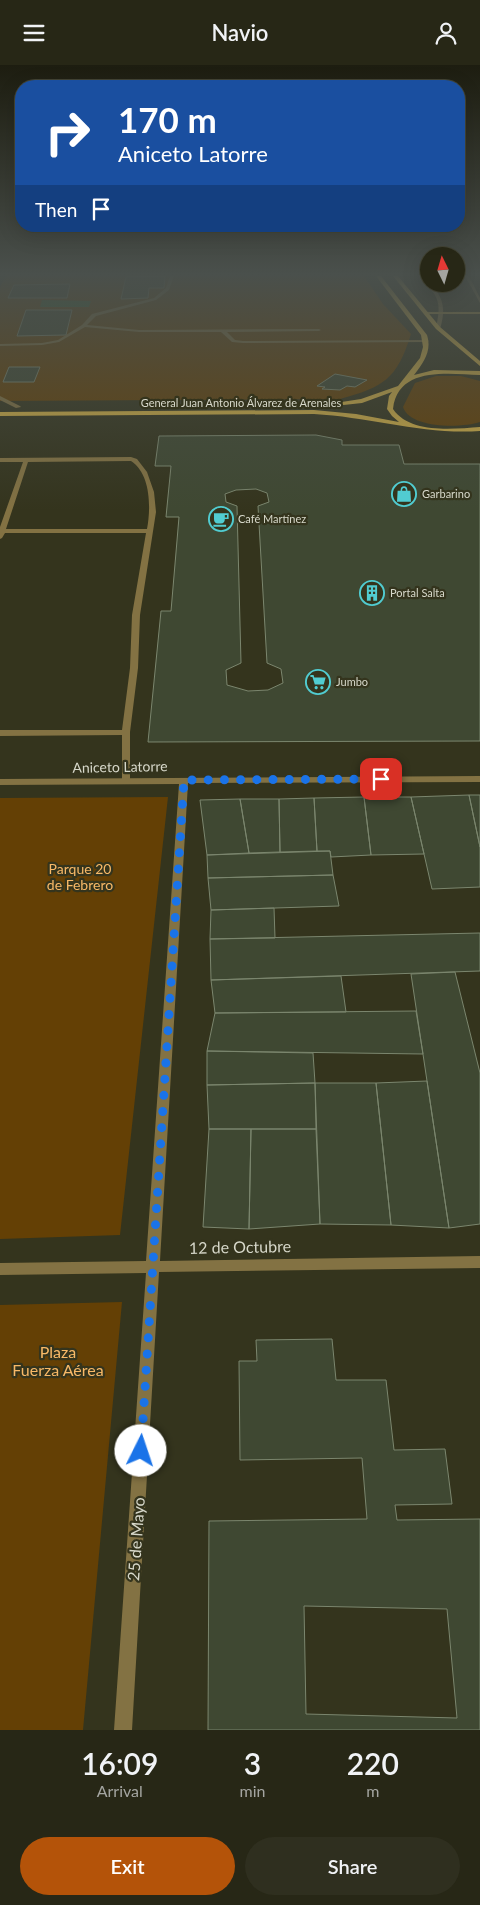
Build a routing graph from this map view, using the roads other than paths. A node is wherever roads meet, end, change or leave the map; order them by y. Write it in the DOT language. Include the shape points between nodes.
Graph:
graph roads {
  1 [pos="425,354"];
  2 [pos="468,354"];
  3 [pos="480,364"];
  4 [pos="480,373"];
  5 [pos="408,378"];
  6 [pos="400,387"];
  7 [pos="0,398"];
  8 [pos="0,407"];
  9 [pos="18,407"];
  10 [pos="0,414"];
  11 [pos="409,426"];
  12 [pos="480,429"];
  13 [pos="0,459"];
  14 [pos="26,459"];
  15 [pos="151,531"];
  16 [pos="1,533"];
  17 [pos="126,732"];
  18 [pos="0,733"];
  19 [pos="480,779"];
  20 [pos="184,780"];
  21 [pos="126,781"];
  22 [pos="0,783"];
  23 [pos="480,1262"];
  24 [pos="153,1265"];
  25 [pos="0,1269"];
  26 [pos="123,1730"];
  1 -- 5 [label="main road"];
  2 -- 3 [label="main road"];
  4 -- 5 [label="main road" via="434,372"];
  5 -- 6 [label="main road"];
  6 -- 9 [label="main road, General Juan Antonio Álvarez de Arenales" via="362,401 326,405"];
  6 -- 11 [label="main road" via="392,396 390,409"];
  7 -- 9 [label="street"];
  8 -- 9 [label="main road, General Juan Antonio Álvarez de Arenales"];
  10 -- 11 [label="main road, General Juan Antonio Álvarez de Arenales" via="319,412 362,416"];
  11 -- 12 [label="main road, General Juan Antonio Álvarez de Arenales" via="442,431"];
  13 -- 14 [label="street"];
  14 -- 15 [label="street" via="136,460 151,492"];
  14 -- 16 [label="street"];
  15 -- 16 [label="street"];
  15 -- 17 [label="street" via="136,615 134,668"];
  17 -- 18 [label="street"];
  17 -- 21 [label="street"];
  19 -- 20 [label="street, Aniceto Latorre"];
  20 -- 21 [label="street, Aniceto Latorre"];
  20 -- 24 [label="street, 25 de Mayo"];
  21 -- 22 [label="street, Aniceto Latorre"];
  23 -- 24 [label="street, 12 de Octubre"];
  24 -- 25 [label="street, 12 de Octubre"];
  24 -- 26 [label="street, 25 de Mayo"];
}
